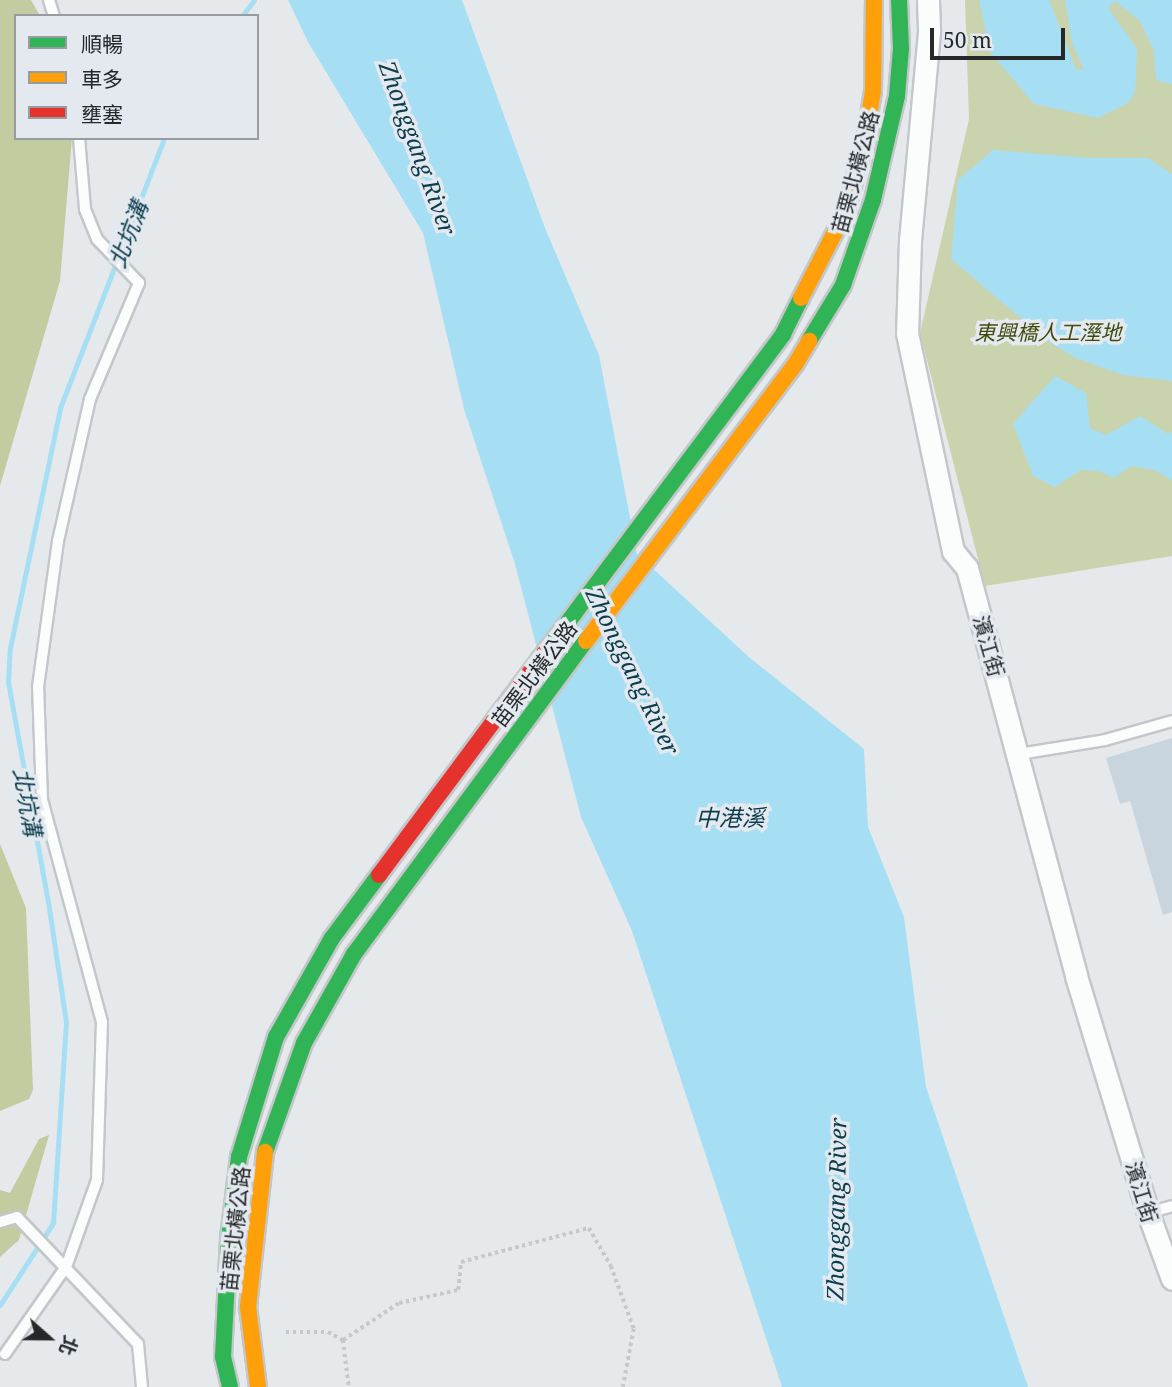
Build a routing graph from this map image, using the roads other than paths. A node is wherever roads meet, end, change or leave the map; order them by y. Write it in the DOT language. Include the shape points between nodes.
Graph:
graph roads {
  1 [pos="874,0"];
  2 [pos="899,0"];
  3 [pos="928,0"];
  4 [pos="79,140"];
  5 [pos="1172,721"];
  6 [pos="1019,754"];
  7 [pos="1172,1206"];
  8 [pos="1148,1213"];
  9 [pos="0,1222"];
  10 [pos="66,1267"];
  11 [pos="1172,1279"];
  12 [pos="5,1354"];
  13 [pos="142,1387"];
  14 [pos="230,1387"];
  15 [pos="258,1387"];
  1 -- 14 [label="main road, 苗栗北橫公路" via="873,91 846,209 783,334 332,937 275,1037 239,1157 229,1238 223,1357"];
  2 -- 15 [label="main road, 苗栗北橫公路" via="897,96 873,200 843,285 796,363 362,943 304,1043 262,1160 248,1307"];
  3 -- 6 [label="street, 濱江街" via="907,333 953,551 967,568"];
  4 -- 10 [label="lane" via="85,209 97,239 139,283 90,399 58,541 38,687 42,799 102,1022 97,1180"];
  5 -- 6 [label="lane" via="1105,740"];
  6 -- 8 [label="street, 濱江街" via="1076,976"];
  7 -- 8 [label="lane"];
  8 -- 11 [label="street, 濱江街"];
  9 -- 10 [label="lane" via="17,1217"];
  10 -- 12 [label="lane"];
  10 -- 13 [label="lane" via="138,1344"];
}
